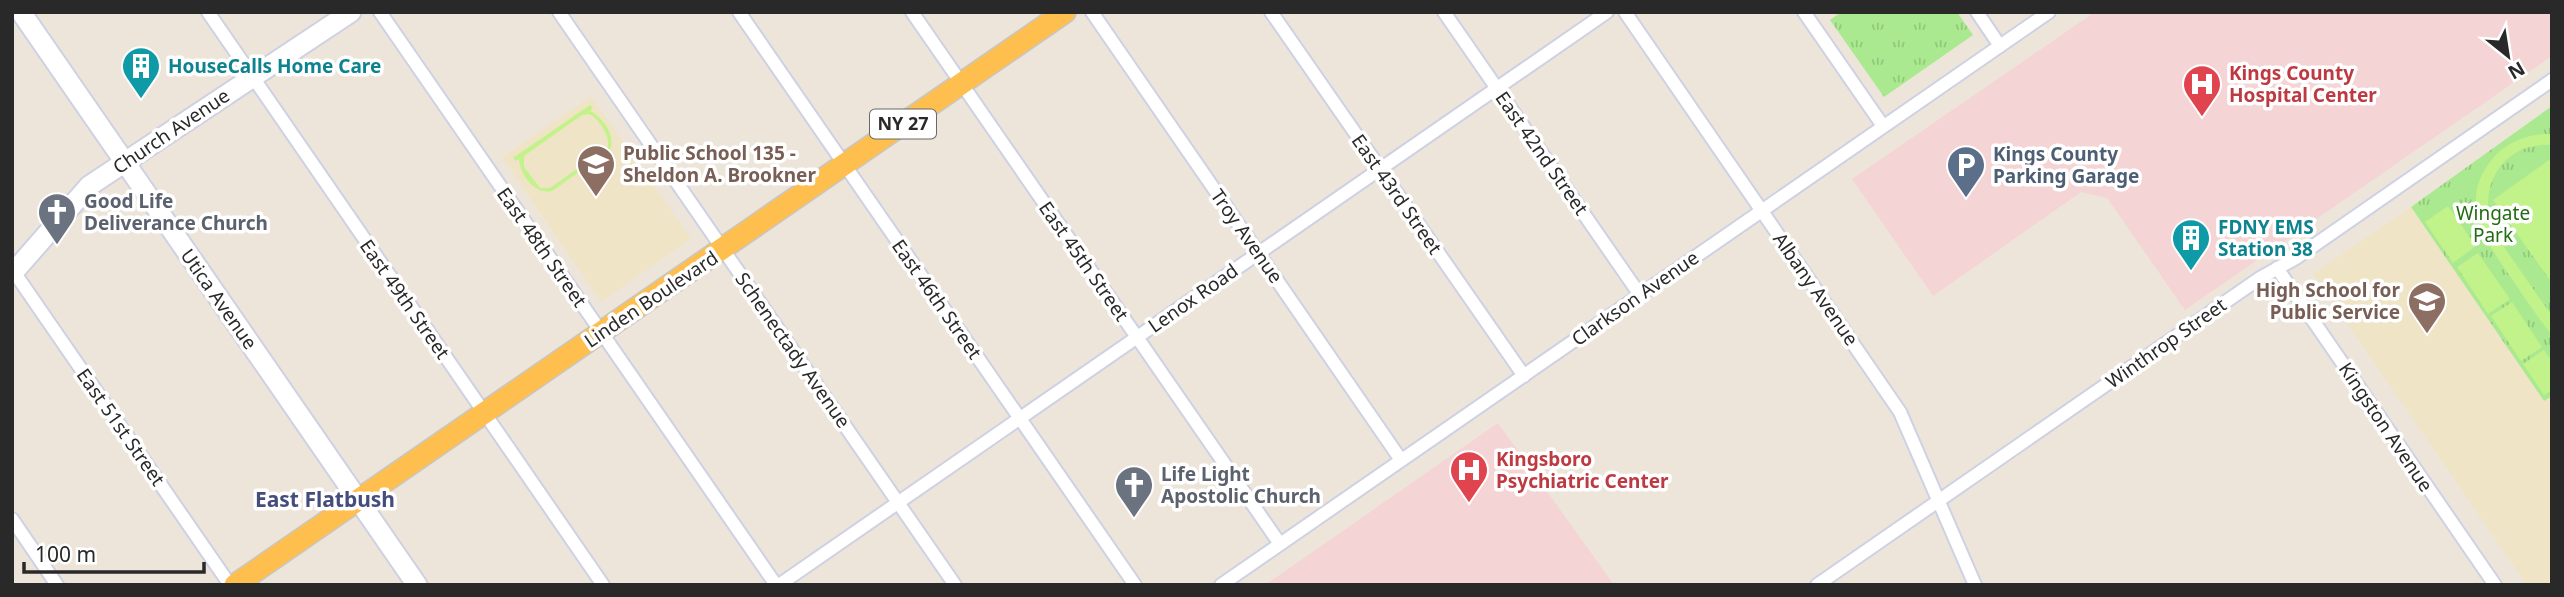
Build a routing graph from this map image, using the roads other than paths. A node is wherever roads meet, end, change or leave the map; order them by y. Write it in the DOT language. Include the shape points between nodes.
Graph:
graph roads {
  1 [pos="21,12"];
  2 [pos="208,12"];
  3 [pos="351,12"];
  4 [pos="380,12"];
  5 [pos="559,12"];
  6 [pos="739,12"];
  7 [pos="912,12"];
  8 [pos="1065,12"];
  9 [pos="1092,12"];
  10 [pos="1271,12"];
  11 [pos="1444,12"];
  12 [pos="1607,12"];
  13 [pos="1625,12"];
  14 [pos="1804,12"];
  15 [pos="1977,12"];
  16 [pos="2049,12"];
  17 [pos="2000,46"];
  18 [pos="253,77"];
  19 [pos="2552,80"];
  20 [pos="962,84"];
  21 [pos="1496,88"];
  22 [pos="1883,126"];
  23 [pos="124,161"];
  24 [pos="845,164"];
  25 [pos="1379,169"];
  26 [pos="1762,210"];
  27 [pos="723,249"];
  28 [pos="1258,253"];
  29 [pos="2277,268"];
  30 [pos="13,272"];
  31 [pos="1640,295"];
  32 [pos="601,333"];
  33 [pos="1136,337"];
  34 [pos="1524,376"];
  35 [pos="484,414"];
  36 [pos="1019,417"];
  37 [pos="1401,460"];
  38 [pos="359,501"];
  39 [pos="897,501"];
  40 [pos="1938,501"];
  41 [pos="12,519"];
  42 [pos="1280,544"];
  43 [pos="57,585"];
  44 [pos="230,585"];
  45 [pos="235,585"];
  46 [pos="417,585"];
  47 [pos="603,585"];
  48 [pos="778,585"];
  49 [pos="955,585"];
  50 [pos="1135,585"];
  51 [pos="1221,585"];
  52 [pos="1817,585"];
  53 [pos="1975,585"];
  54 [pos="2495,585"];
  1 -- 23 [label="main road, Utica Avenue"];
  2 -- 18 [label="street, East 49th Street"];
  3 -- 18 [label="main road, Church Avenue"];
  4 -- 32 [label="street, East 48th Street"];
  5 -- 27 [label="street, Schenectady Avenue"];
  6 -- 24 [label="street, East 46th Street"];
  7 -- 20 [label="street, East 45th Street"];
  8 -- 20 [label="highway, Linden Boulevard / NY 27"];
  9 -- 28 [label="street, Troy Avenue"];
  10 -- 25 [label="street, East 43rd Street"];
  11 -- 21 [label="street, East 42nd Street"];
  12 -- 21 [label="street, Lenox Road"];
  13 -- 26 [label="street, Albany Avenue"];
  14 -- 22 [label="street"];
  15 -- 17 [label="street"];
  16 -- 17 [label="street, Clarkson Avenue"];
  17 -- 22 [label="street, Clarkson Avenue"];
  18 -- 23 [label="main road, Church Avenue"];
  18 -- 35 [label="street, East 49th Street"];
  19 -- 29 [label="street, Winthrop Street"];
  20 -- 24 [label="highway, Linden Boulevard / NY 27"];
  20 -- 33 [label="street, East 45th Street"];
  21 -- 25 [label="street, Lenox Road"];
  21 -- 31 [label="street, East 42nd Street"];
  22 -- 26 [label="street, Clarkson Avenue"];
  23 -- 30 [label="main road, Church Avenue" via="89,186"];
  23 -- 38 [label="main road, Utica Avenue"];
  24 -- 27 [label="highway, Linden Boulevard / NY 27"];
  24 -- 36 [label="street, East 46th Street"];
  25 -- 28 [label="street, Lenox Road"];
  25 -- 34 [label="street, East 43rd Street"];
  26 -- 31 [label="street, Clarkson Avenue"];
  26 -- 40 [label="street, Albany Avenue" via="1900,412"];
  27 -- 32 [label="highway, Linden Boulevard / NY 27"];
  27 -- 39 [label="street, Schenectady Avenue"];
  28 -- 33 [label="street, Lenox Road"];
  28 -- 37 [label="street, Troy Avenue"];
  29 -- 40 [label="street, Winthrop Street"];
  29 -- 54 [label="street, Kingston Avenue"];
  30 -- 44 [label="street, East 51st Street"];
  31 -- 34 [label="street, Clarkson Avenue"];
  32 -- 35 [label="highway, Linden Boulevard / NY 27"];
  32 -- 48 [label="street, East 48th Street"];
  33 -- 36 [label="street, Lenox Road"];
  33 -- 42 [label="street, East 45th Street"];
  34 -- 37 [label="street, Clarkson Avenue"];
  35 -- 38 [label="highway, Linden Boulevard / NY 27"];
  35 -- 47 [label="street, East 49th Street"];
  36 -- 39 [label="street, Lenox Road"];
  36 -- 50 [label="street, East 46th Street"];
  37 -- 42 [label="street, Clarkson Avenue"];
  38 -- 45 [label="highway, Linden Boulevard / NY 27"];
  38 -- 46 [label="main road, Utica Avenue"];
  39 -- 48 [label="street, Lenox Road"];
  39 -- 49 [label="street, Schenectady Avenue"];
  40 -- 52 [label="street, Winthrop Street"];
  40 -- 53 [label="street, Albany Avenue"];
  41 -- 43 [label="street"];
  42 -- 51 [label="street, Clarkson Avenue"];
}
